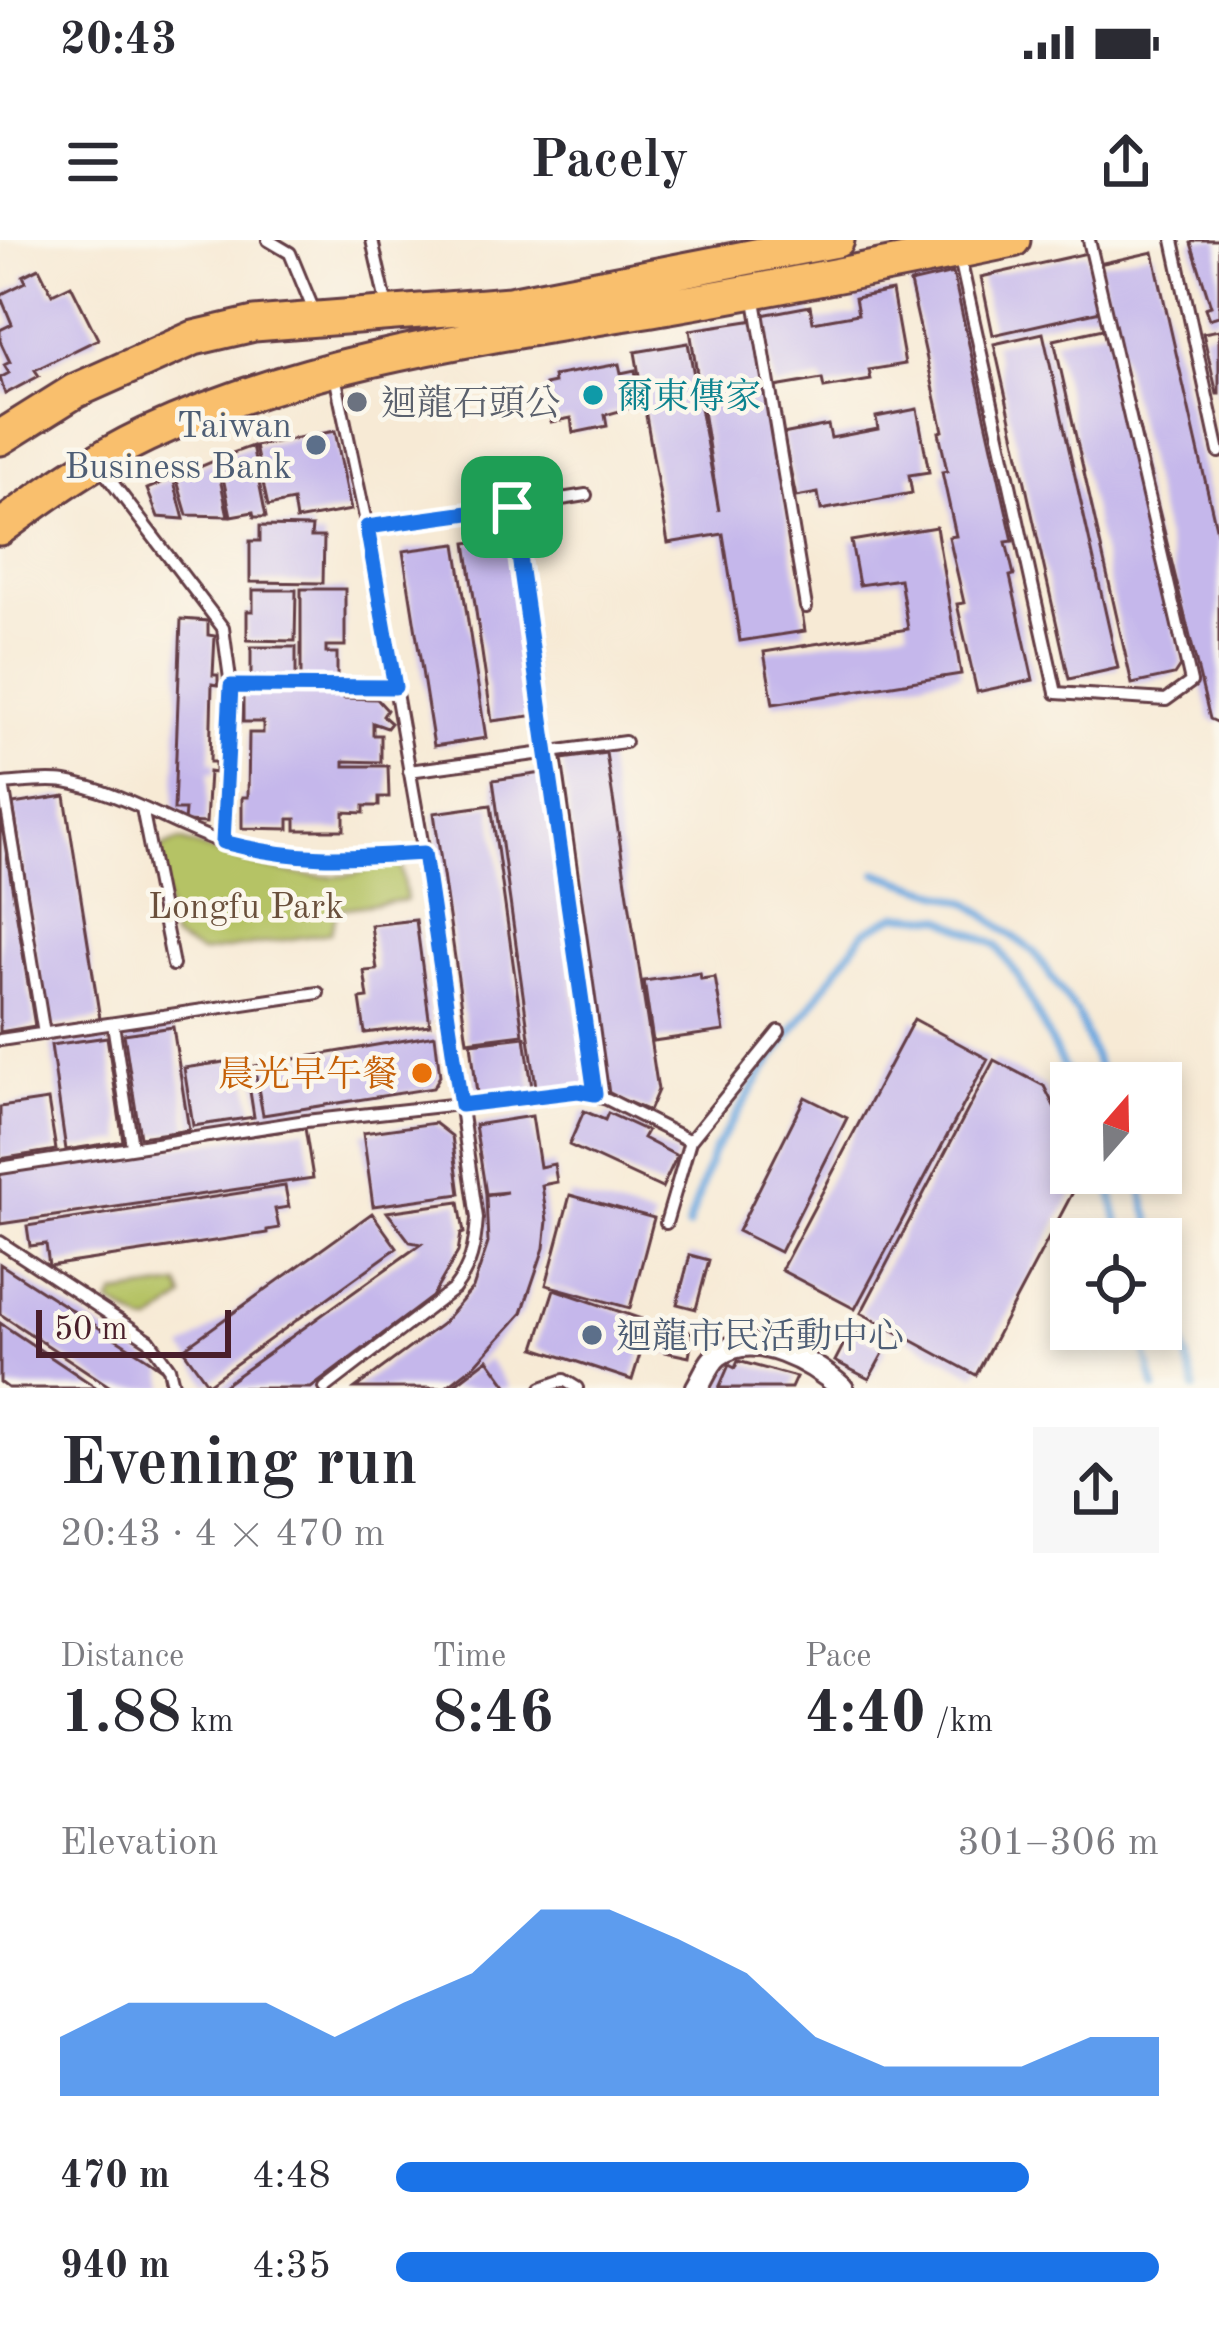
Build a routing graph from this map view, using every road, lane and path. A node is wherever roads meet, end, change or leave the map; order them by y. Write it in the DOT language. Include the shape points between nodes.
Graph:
graph roads {
  1 [pos="268,240"];
  2 [pos="372,240"];
  3 [pos="837,240"];
  4 [pos="1012,240"];
  5 [pos="1089,240"];
  6 [pos="1172,240"];
  7 [pos="958,251"];
  8 [pos="754,291"];
  9 [pos="389,314"];
  10 [pos="317,319"];
  11 [pos="333,368"];
  12 [pos="0,438"];
  13 [pos="1219,452"];
  14 [pos="97,461"];
  15 [pos="586,495"];
  16 [pos="512,507"];
  17 [pos="367,527"];
  18 [pos="0,528"];
  19 [pos="806,607"];
  20 [pos="231,686"];
  21 [pos="395,687"];
  22 [pos="625,742"];
  23 [pos="547,752"];
  24 [pos="410,771"];
  25 [pos="2,784"];
  26 [pos="142,808"];
  27 [pos="223,842"];
  28 [pos="424,853"];
  29 [pos="173,965"];
  30 [pos="318,993"];
  31 [pos="113,1024"];
  32 [pos="779,1031"];
  33 [pos="44,1034"];
  34 [pos="0,1040"];
  35 [pos="595,1094"];
  36 [pos="461,1105"];
  37 [pos="690,1141"];
  38 [pos="132,1146"];
  39 [pos="0,1168"];
  40 [pos="666,1222"];
  41 [pos="0,1242"];
  42 [pos="174,1388"];
  43 [pos="325,1388"];
  44 [pos="542,1388"];
  45 [pos="578,1388"];
  46 [pos="697,1388"];
  47 [pos="842,1388"];
  1 -- 10 [label="lane" via="290,253"];
  2 -- 9 [label="lane"];
  3 -- 9 [label="main road" via="510,304"];
  4 -- 7 [label="main road"];
  5 -- 7 [label="lane" via="1191,682 1166,700 1056,693"];
  6 -- 13 [label="lane"];
  7 -- 8 [label="main road"];
  8 -- 11 [label="main road"];
  8 -- 19 [label="lane"];
  9 -- 10 [label="main road"];
  10 -- 11 [label="main road"];
  10 -- 12 [label="main road" via="194,338 75,391"];
  11 -- 14 [label="main road" via="188,418"];
  11 -- 17 [label="lane"];
  14 -- 18 [label="main road"];
  14 -- 20 [label="lane" via="223,628"];
  15 -- 16 [label="lane"];
  16 -- 17 [label="lane"];
  16 -- 23 [label="lane"];
  17 -- 21 [label="lane"];
  20 -- 21 [label="lane"];
  20 -- 27 [label="lane"];
  21 -- 24 [label="lane"];
  22 -- 23 [label="lane"];
  23 -- 24 [label="lane"];
  23 -- 35 [label="lane"];
  24 -- 28 [label="lane"];
  25 -- 26 [label="lane" via="64,782"];
  25 -- 33 [label="lane"];
  26 -- 27 [label="lane"];
  26 -- 29 [label="lane"];
  27 -- 28 [label="lane" via="318,860"];
  28 -- 36 [label="lane"];
  30 -- 31 [label="lane"];
  31 -- 33 [label="lane"];
  31 -- 38 [label="lane"];
  32 -- 37 [label="lane"];
  33 -- 34 [label="lane"];
  35 -- 36 [label="lane"];
  35 -- 37 [label="lane"];
  36 -- 38 [label="lane"];
  36 -- 43 [label="lane" via="475,1196 465,1274"];
  37 -- 40 [label="lane"];
  38 -- 39 [label="lane"];
  41 -- 42 [label="lane" via="149,1340"];
  44 -- 45 [label="lane" via="555,1380"];
  46 -- 47 [label="street" via="716,1356 741,1346 787,1354"];
}
